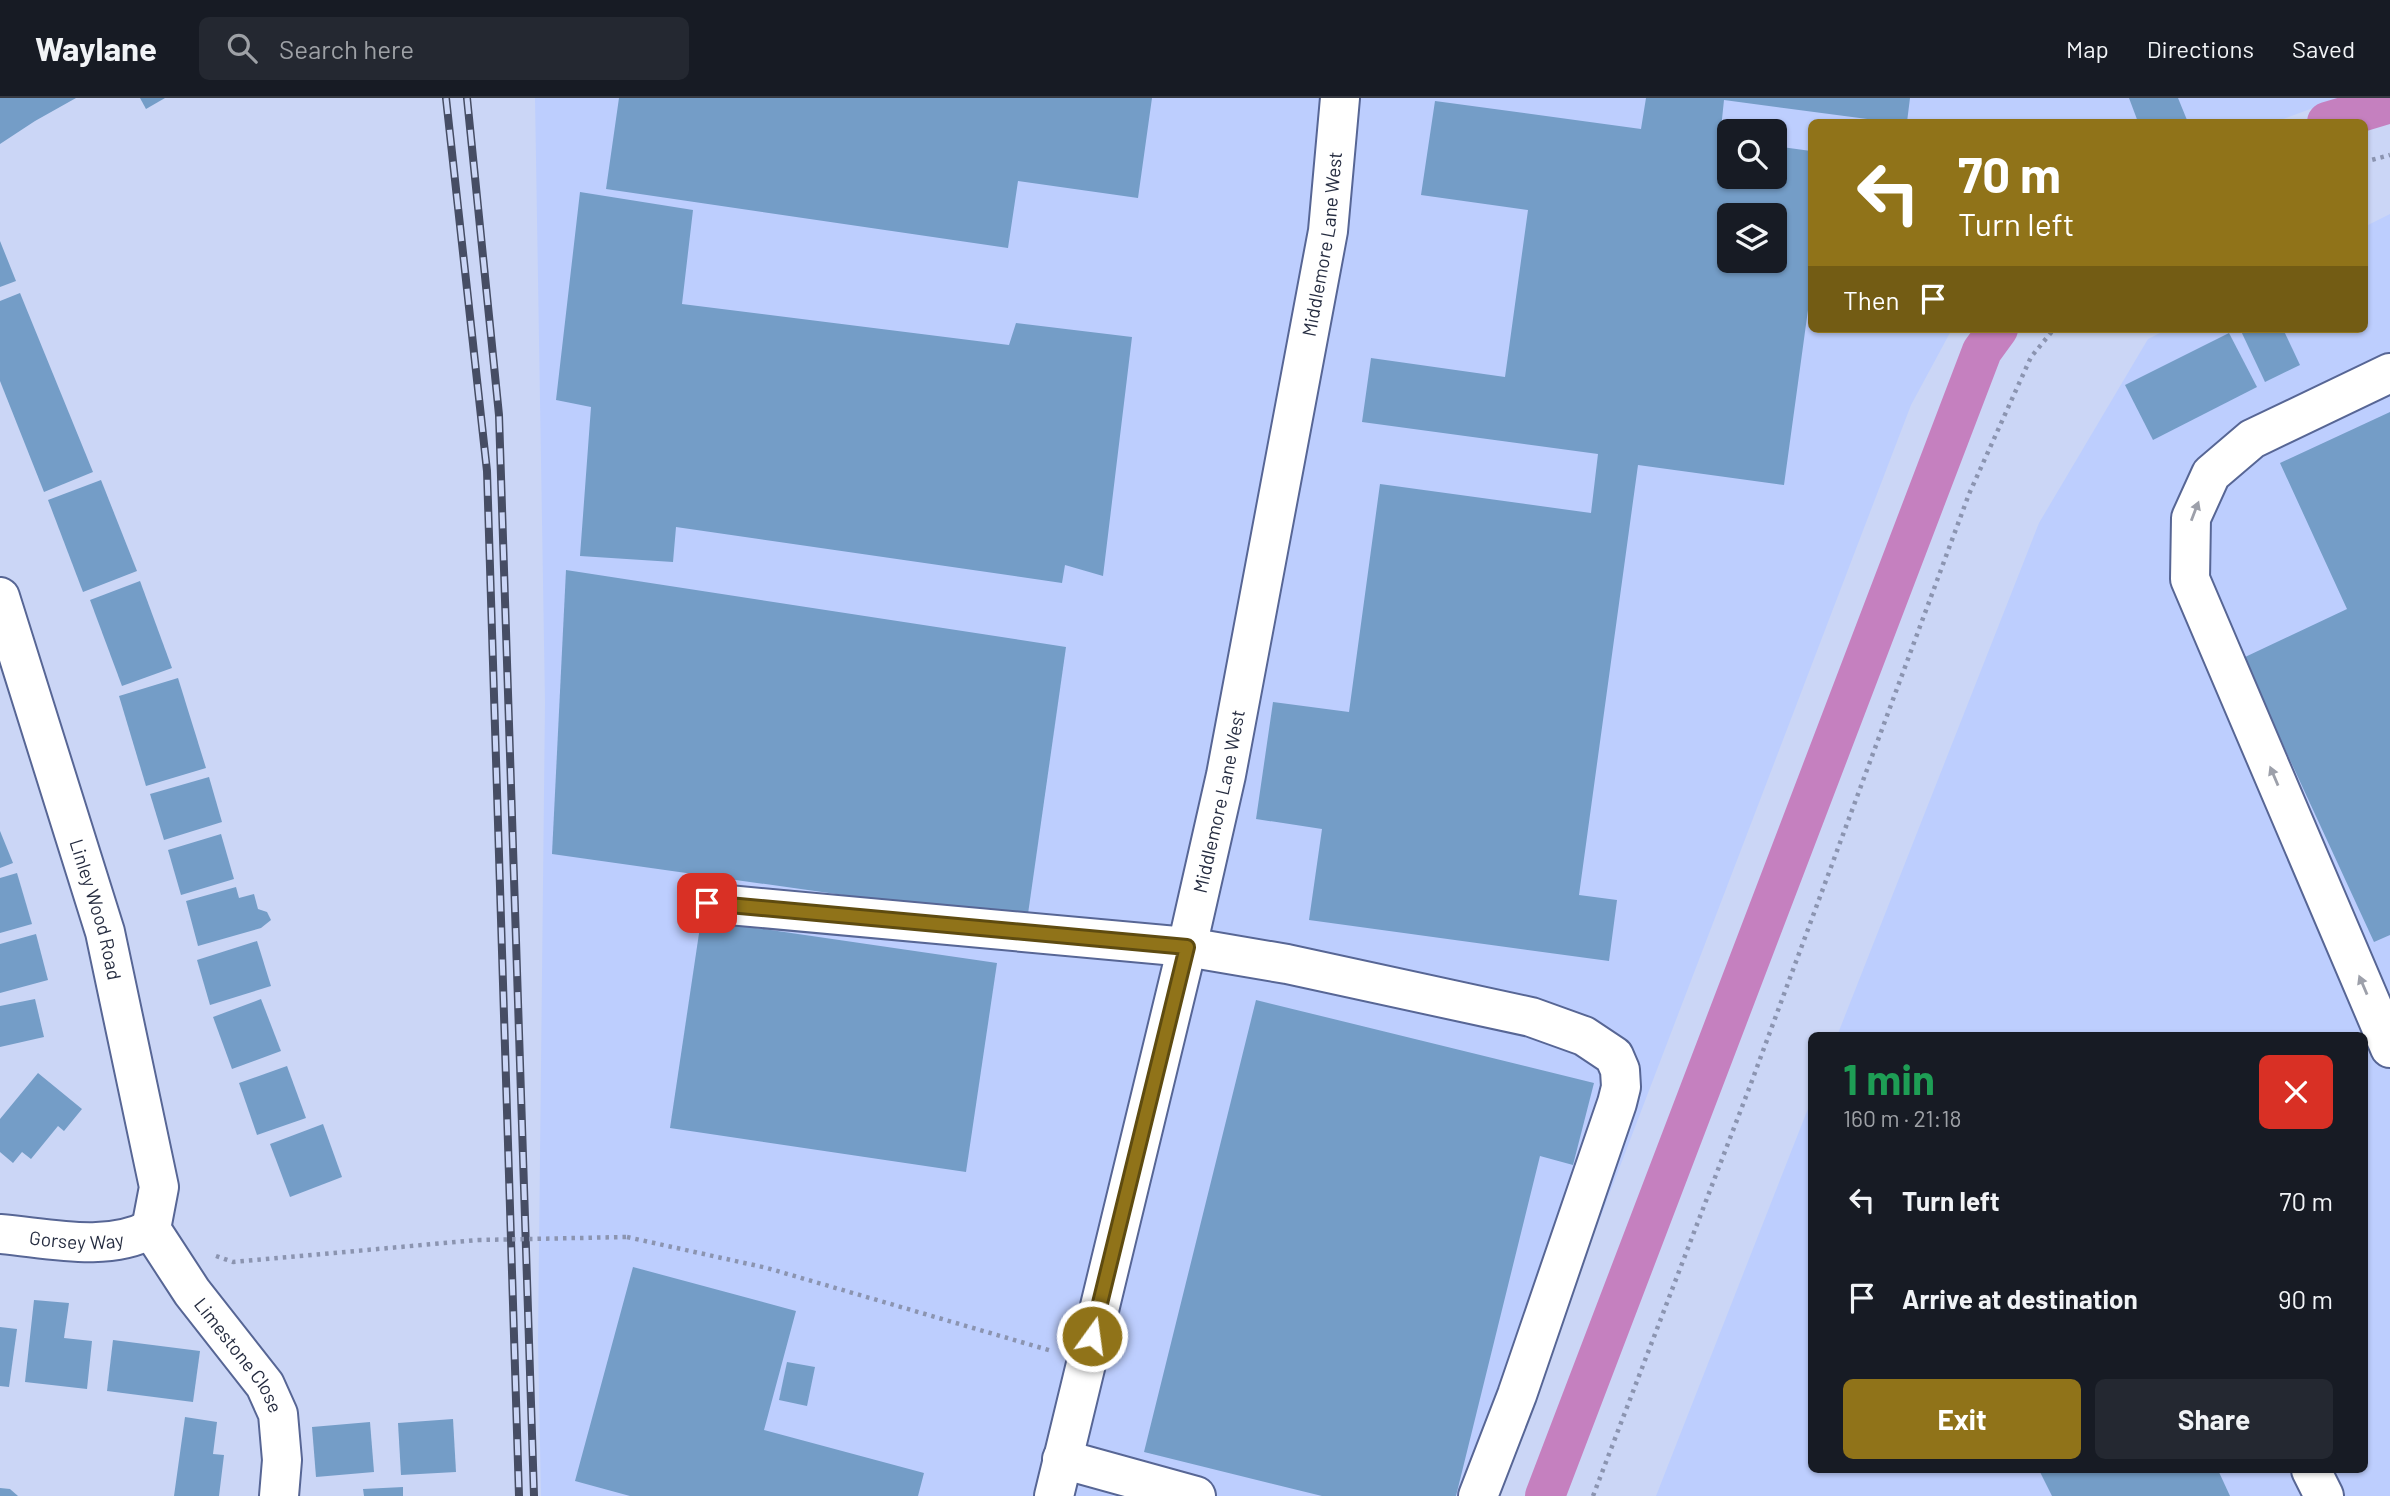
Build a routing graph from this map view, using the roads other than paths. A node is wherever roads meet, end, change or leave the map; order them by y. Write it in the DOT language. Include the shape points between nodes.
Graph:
graph roads {
  1 [pos="1340,98"];
  2 [pos="2390,373"];
  3 [pos="0,597"];
  4 [pos="707,903"];
  5 [pos="1187,947"];
  6 [pos="2390,1048"];
  7 [pos="151,1229"];
  8 [pos="0,1234"];
  9 [pos="1062,1459"];
  10 [pos="2312,1473"];
  11 [pos="279,1496"];
  12 [pos="1054,1496"];
  13 [pos="1196,1496"];
  14 [pos="1478,1496"];
  15 [pos="2324,1496"];
  1 -- 5 [label="street, Middlemore Lane West" via="1326,245 1226,775"];
  6 -- 2 [label="street, one-way" via="2190,579 2191,518 2211,474 2252,439"];
  3 -- 7 [label="street, Linley Wood Road" via="105,932 159,1187"];
  4 -- 5 [label="street"];
  5 -- 9 [label="street, Middlemore Lane West"];
  5 -- 14 [label="street" via="1531,1017 1584,1036 1614,1056 1620,1070 1617,1103"];
  7 -- 8 [label="street, Gorsey Way" via="134,1238 100,1242"];
  7 -- 11 [label="street, Limestone Close" via="192,1292 265,1385 278,1415"];
  9 -- 12 [label="street, Middlemore Lane West"];
  9 -- 13 [label="street"];
  10 -- 15 [label="street"];
}
